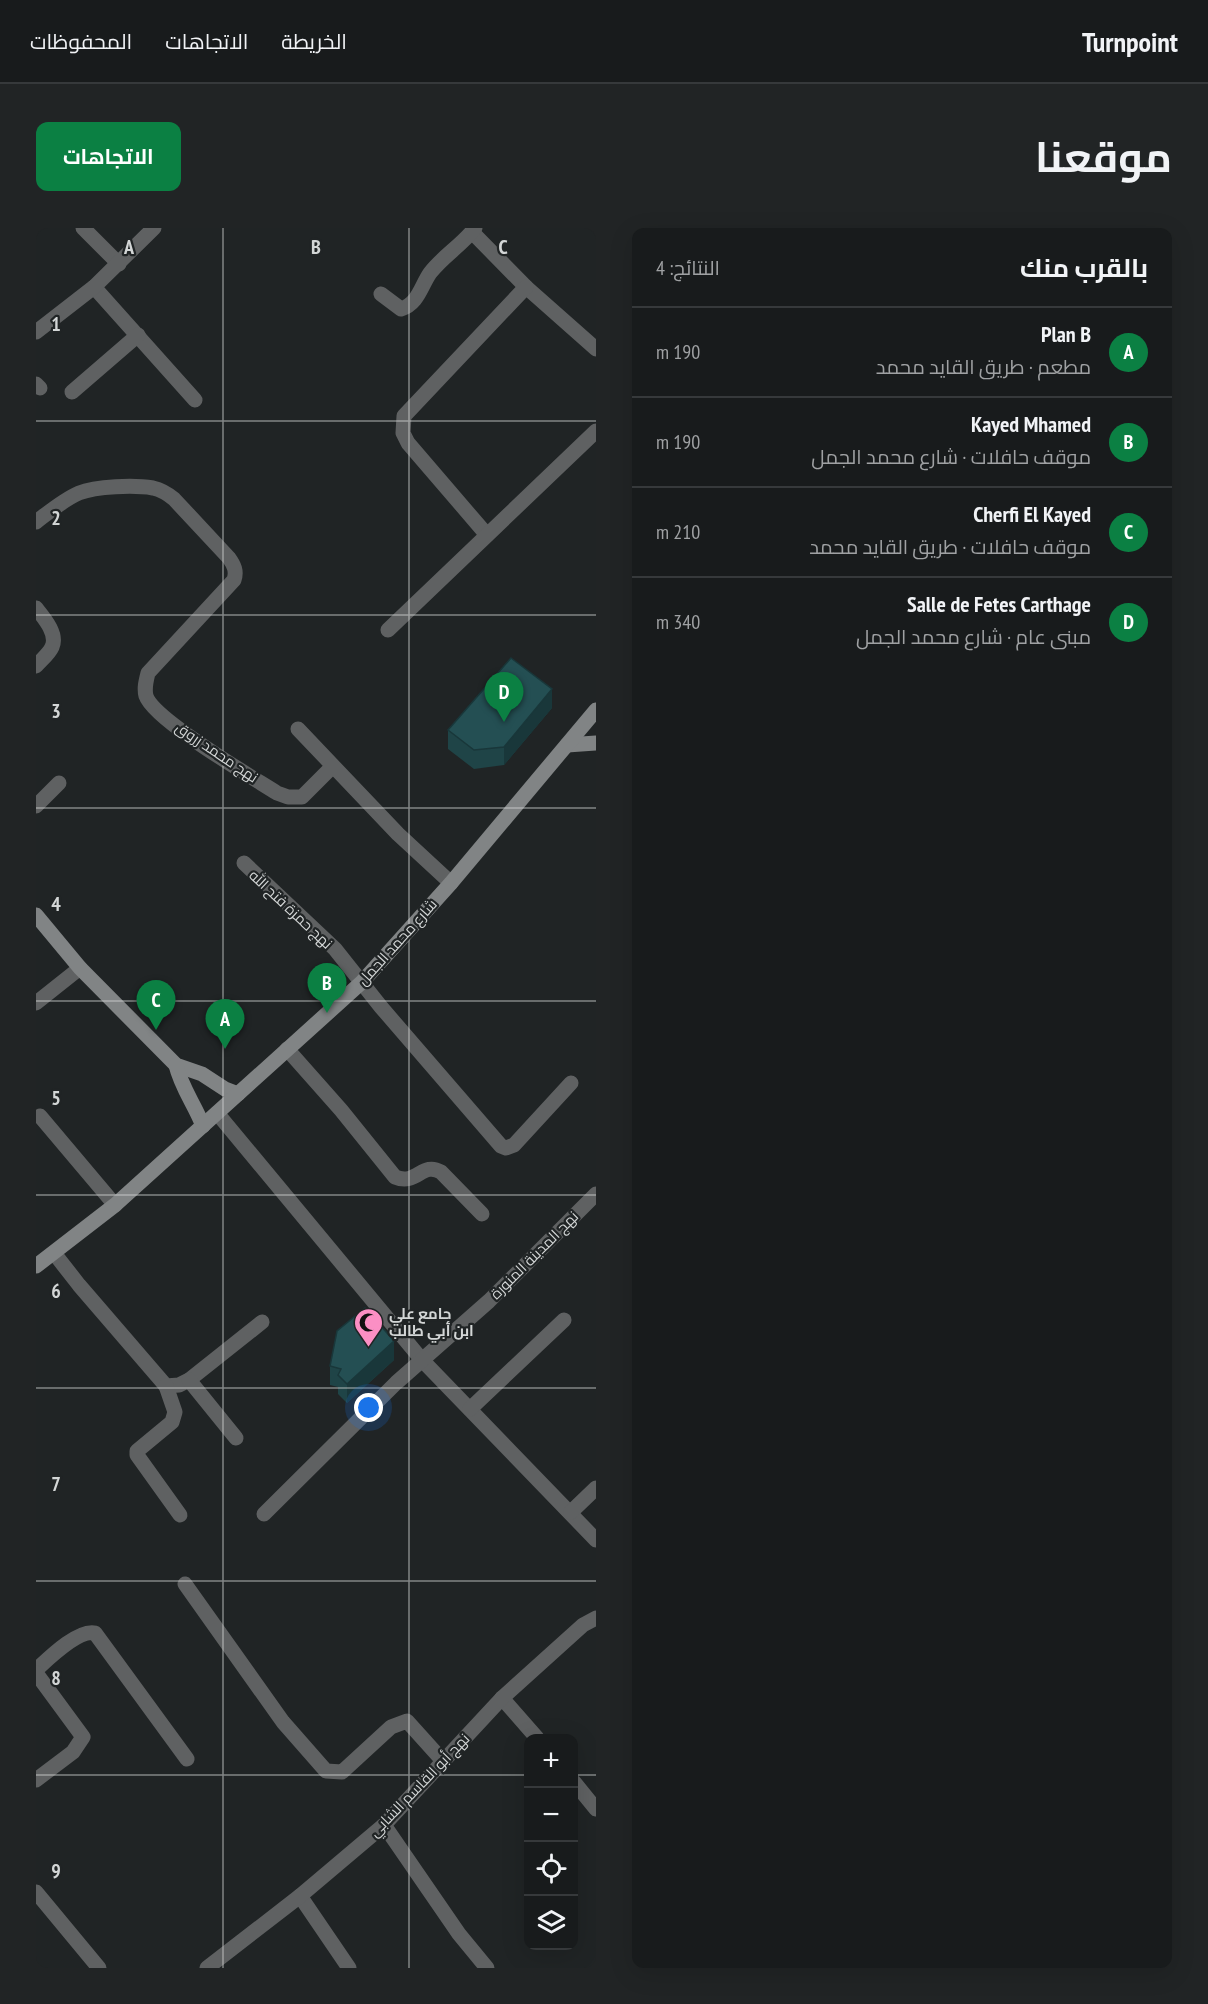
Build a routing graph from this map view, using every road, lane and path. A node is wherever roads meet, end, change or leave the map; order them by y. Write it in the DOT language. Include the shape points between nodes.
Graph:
graph roads {
  1 [pos="83,228"];
  2 [pos="154,228"];
  3 [pos="473,230"];
  4 [pos="119,264"];
  5 [pos="94,287"];
  6 [pos="526,287"];
  7 [pos="381,294"];
  8 [pos="36,333"];
  9 [pos="138,335"];
  10 [pos="596,350"];
  11 [pos="72,392"];
  12 [pos="195,400"];
  13 [pos="596,431"];
  14 [pos="36,522"];
  15 [pos="487,534"];
  16 [pos="36,608"];
  17 [pos="388,630"];
  18 [pos="36,666"];
  19 [pos="594,718"];
  20 [pos="298,729"];
  21 [pos="596,743"];
  22 [pos="567,746"];
  23 [pos="332,767"];
  24 [pos="59,783"];
  25 [pos="36,806"];
  26 [pos="244,863"];
  27 [pos="451,883"];
  28 [pos="36,915"];
  29 [pos="80,968"];
  30 [pos="362,982"];
  31 [pos="36,1003"];
  32 [pos="287,1048"];
  33 [pos="176,1065"];
  34 [pos="571,1083"];
  35 [pos="238,1094"];
  36 [pos="217,1113"];
  37 [pos="40,1116"];
  38 [pos="203,1126"];
  39 [pos="596,1194"];
  40 [pos="115,1205"];
  41 [pos="483,1214"];
  42 [pos="54,1253"];
  43 [pos="36,1266"];
  44 [pos="564,1320"];
  45 [pos="262,1322"];
  46 [pos="422,1360"];
  47 [pos="189,1380"];
  48 [pos="166,1386"];
  49 [pos="470,1409"];
  50 [pos="236,1438"];
  51 [pos="596,1488"];
  52 [pos="570,1512"];
  53 [pos="264,1514"];
  54 [pos="180,1515"];
  55 [pos="596,1540"];
  56 [pos="185,1584"];
  57 [pos="596,1618"];
  58 [pos="36,1672"];
  59 [pos="502,1698"];
  60 [pos="534,1734"];
  61 [pos="187,1759"];
  62 [pos="443,1761"];
  63 [pos="36,1780"];
  64 [pos="578,1788"];
  65 [pos="596,1809"];
  66 [pos="384,1825"];
  67 [pos="36,1892"];
  68 [pos="300,1896"];
  69 [pos="99,1968"];
  70 [pos="207,1968"];
  71 [pos="349,1968"];
  72 [pos="487,1968"];
  1 -- 4 [label="street"];
  2 -- 4 [label="street"];
  3 -- 6 [label="street"];
  3 -- 7 [label="street" via="431,272 409,305 400,309"];
  4 -- 5 [label="street"];
  5 -- 8 [label="street"];
  5 -- 9 [label="street"];
  6 -- 10 [label="street"];
  6 -- 15 [label="street" via="404,416 403,433 408,443"];
  9 -- 11 [label="street"];
  9 -- 12 [label="street"];
  13 -- 15 [label="street"];
  14 -- 23 [label="street, نهج محمد زروق" via="58,505 93,489 155,488 174,499 229,558 236,573 234,580 148,673 146,697 198,743 277,793 302,797"];
  15 -- 17 [label="street"];
  16 -- 18 [label="street" via="50,627 53,641 52,648"];
  19 -- 22 [label="street, شارع محمد الجمل"];
  20 -- 23 [label="street"];
  21 -- 22 [label="street"];
  22 -- 27 [label="street, شارع محمد الجمل"];
  23 -- 27 [label="street"];
  24 -- 25 [label="street"];
  26 -- 30 [label="street, نهج حمزة فتح الله" via="335,949"];
  27 -- 30 [label="street, شارع محمد الجمل"];
  28 -- 29 [label="street"];
  29 -- 31 [label="street"];
  29 -- 33 [label="street"];
  30 -- 32 [label="street, شارع محمد الجمل"];
  30 -- 34 [label="street, نهج حمزة فتح الله" via="501,1146 514,1145"];
  32 -- 35 [label="street, شارع محمد الجمل"];
  32 -- 41 [label="street" via="395,1177 409,1180 427,1169 436,1169"];
  33 -- 35 [label="street"];
  33 -- 38 [label="street"];
  35 -- 36 [label="street, شارع محمد الجمل"];
  36 -- 38 [label="street, شارع محمد الجمل"];
  36 -- 46 [label="street"];
  37 -- 40 [label="street"];
  38 -- 40 [label="street, شارع محمد الجمل"];
  39 -- 46 [label="street, نهج المدينة المنورة" via="489,1301"];
  40 -- 42 [label="street, شارع محمد الجمل"];
  42 -- 43 [label="street, شارع محمد الجمل"];
  42 -- 48 [label="street"];
  44 -- 49 [label="street"];
  45 -- 47 [label="street"];
  46 -- 49 [label="street"];
  46 -- 53 [label="street, نهج المدينة المنورة"];
  47 -- 48 [label="street"];
  47 -- 50 [label="street"];
  48 -- 54 [label="street" via="175,1412 172,1422 137,1455"];
  49 -- 52 [label="street"];
  51 -- 52 [label="street"];
  52 -- 55 [label="street"];
  56 -- 62 [label="street" via="283,1722 326,1771 342,1772 391,1727 407,1721"];
  57 -- 59 [label="street, نهج أبو القاسم الشابي" via="583,1625"];
  58 -- 61 [label="street" via="83,1634 95,1633"];
  58 -- 63 [label="street" via="83,1737 73,1752"];
  59 -- 60 [label="street"];
  59 -- 62 [label="street, نهج أبو القاسم الشابي"];
  62 -- 66 [label="street, نهج أبو القاسم الشابي"];
  64 -- 65 [label="street"];
  66 -- 68 [label="street, نهج أبو القاسم الشابي"];
  66 -- 72 [label="street"];
  67 -- 69 [label="street"];
  68 -- 70 [label="street, نهج أبو القاسم الشابي"];
  68 -- 71 [label="street"];
}
